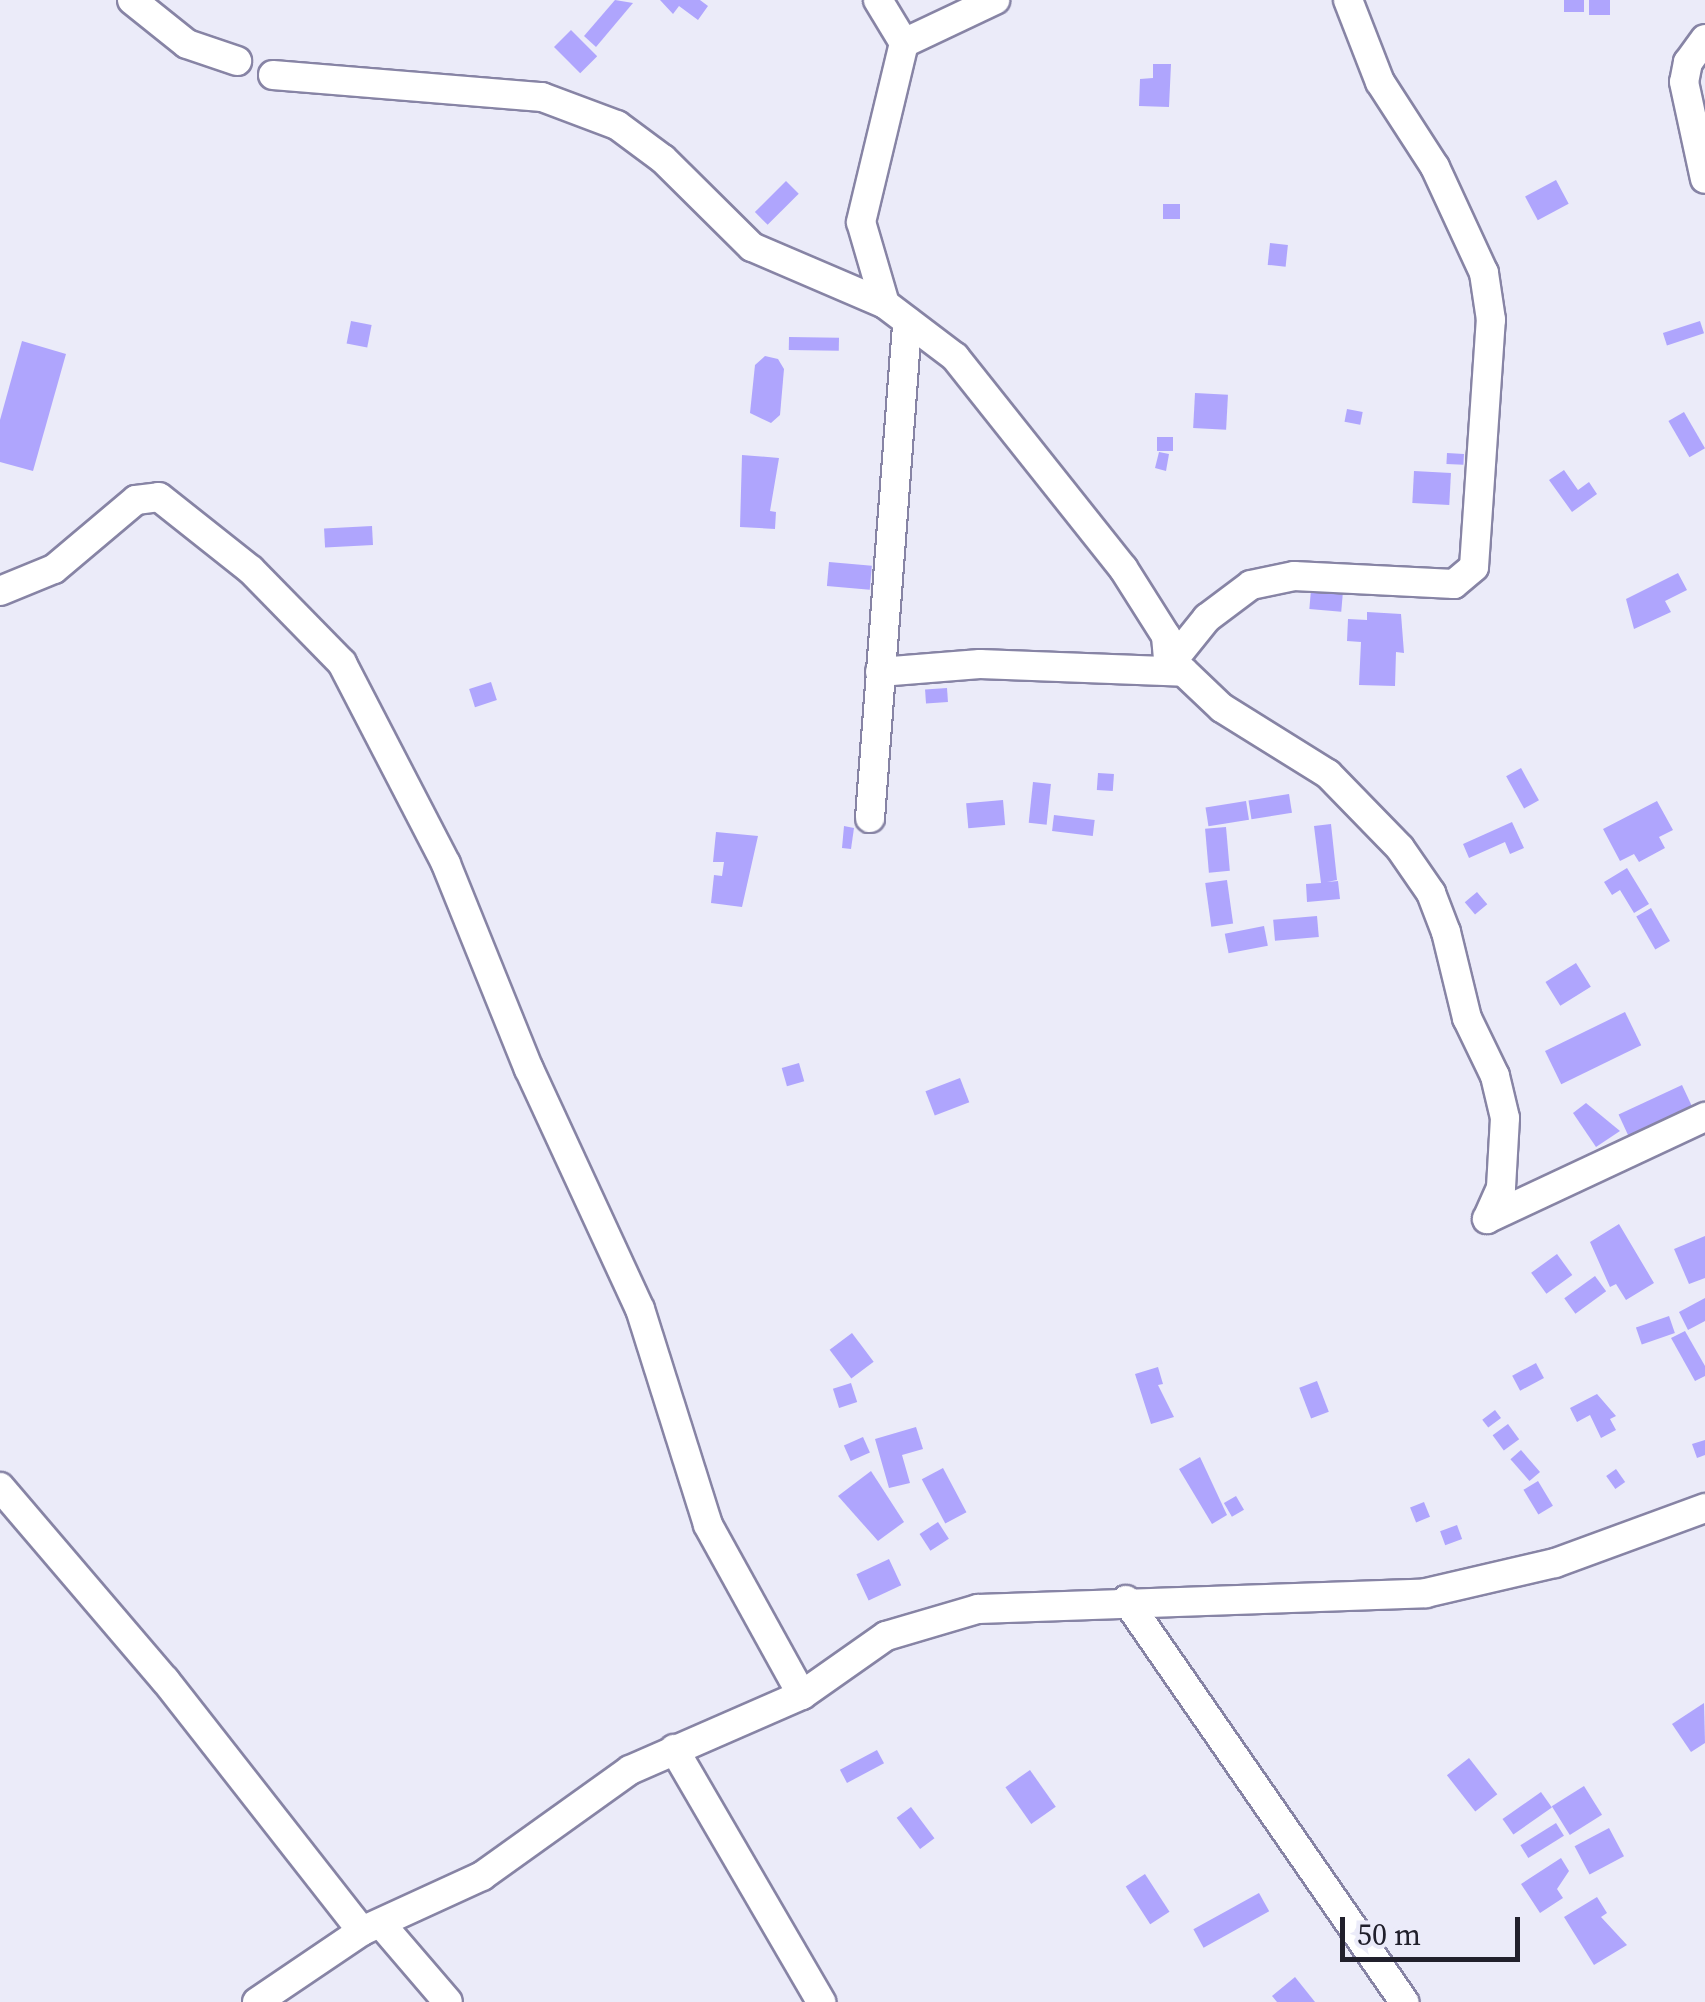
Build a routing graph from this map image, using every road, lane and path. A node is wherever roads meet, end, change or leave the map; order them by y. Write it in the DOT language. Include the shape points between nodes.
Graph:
graph roads {
  1 [pos="132,0"];
  2 [pos="878,0"];
  3 [pos="995,0"];
  4 [pos="1348,0"];
  5 [pos="1705,39"];
  6 [pos="904,43"];
  7 [pos="237,61"];
  8 [pos="274,75"];
  9 [pos="1705,179"];
  10 [pos="896,313"];
  11 [pos="0,591"];
  12 [pos="1170,666"];
  13 [pos="880,672"];
  14 [pos="870,818"];
  15 [pos="1705,1118"];
  16 [pos="0,1487"];
  17 [pos="1705,1508"];
  18 [pos="1126,1600"];
  19 [pos="802,1695"];
  20 [pos="674,1749"];
  21 [pos="372,1928"];
  22 [pos="257,2002"];
  23 [pos="448,2002"];
  24 [pos="821,2002"];
  25 [pos="1404,2002"];
  1 -- 7 [label="street" via="187,44"];
  2 -- 6 [label="street"];
  3 -- 6 [label="street"];
  4 -- 12 [label="street" via="1387,94 1435,166 1484,273 1491,320 1474,567 1454,584 1294,576 1250,585 1207,618"];
  5 -- 9 [label="street" via="1688,62 1684,82"];
  6 -- 10 [label="street" via="860,222"];
  8 -- 10 [label="street" via="567,104 617,126 663,159 752,246"];
  10 -- 12 [label="street" via="955,357 1123,568 1166,636"];
  10 -- 13 [label="street"];
  11 -- 19 [label="street" via="54,568 136,500 159,497 251,570 342,663 446,864 529,1069 640,1309 708,1525"];
  12 -- 13 [label="street" via="980,664"];
  12 -- 15 [label="street" via="1222,708 1328,774 1400,848 1430,892 1466,1018 1495,1076 1506,1118 1501,1188 1487,1219"];
  13 -- 14 [label="street"];
  16 -- 21 [label="street"];
  17 -- 18 [label="street" via="1555,1564 1426,1593"];
  18 -- 19 [label="street" via="978,1609 886,1636"];
  18 -- 25 [label="street"];
  19 -- 20 [label="street" via="710,1740"];
  20 -- 21 [label="street" via="630,1770 482,1876"];
  20 -- 24 [label="street"];
  21 -- 22 [label="street"];
  21 -- 23 [label="street"];
}
